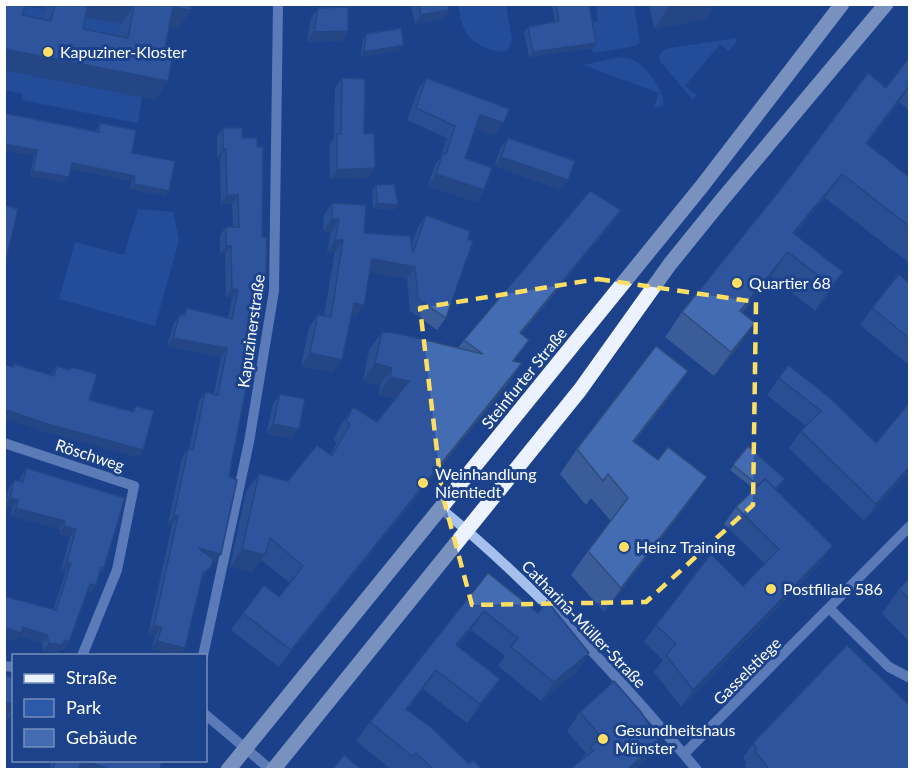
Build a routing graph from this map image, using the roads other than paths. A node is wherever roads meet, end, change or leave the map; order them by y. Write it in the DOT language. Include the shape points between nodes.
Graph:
graph roads {
  1 [pos="278,4"];
  2 [pos="842,4"];
  3 [pos="886,4"];
  4 [pos="4,443"];
  5 [pos="440,508"];
  6 [pos="909,526"];
  7 [pos="466,529"];
  8 [pos="830,609"];
  9 [pos="83,654"];
  10 [pos="203,654"];
  11 [pos="909,678"];
  12 [pos="207,716"];
  13 [pos="244,749"];
  14 [pos="684,754"];
  15 [pos="228,770"];
  16 [pos="272,770"];
  17 [pos="697,770"];
  1 -- 10 [label="street, Kapuzinerstraße" via="274,291 249,442"];
  2 -- 5 [label="main road, Steinfurter Straße" via="702,186"];
  3 -- 7 [label="main road" via="670,264 580,390"];
  4 -- 9 [label="street, Röschweg" via="134,486 117,570"];
  5 -- 7 [label="street, Catharina-Müller-Straße"];
  5 -- 13 [label="main road, Steinfurter Straße"];
  6 -- 8 [label="street, Gasselstiege"];
  7 -- 14 [label="street, Catharina-Müller-Straße" via="599,656"];
  7 -- 16 [label="main road"];
  8 -- 11 [label="street" via="889,667"];
  8 -- 14 [label="street, Gasselstiege"];
  12 -- 13 [label="street"];
  13 -- 15 [label="main road, Steinfurter Straße"];
  13 -- 16 [label="street"];
  14 -- 17 [label="street, Catharina-Müller-Straße"];
}
